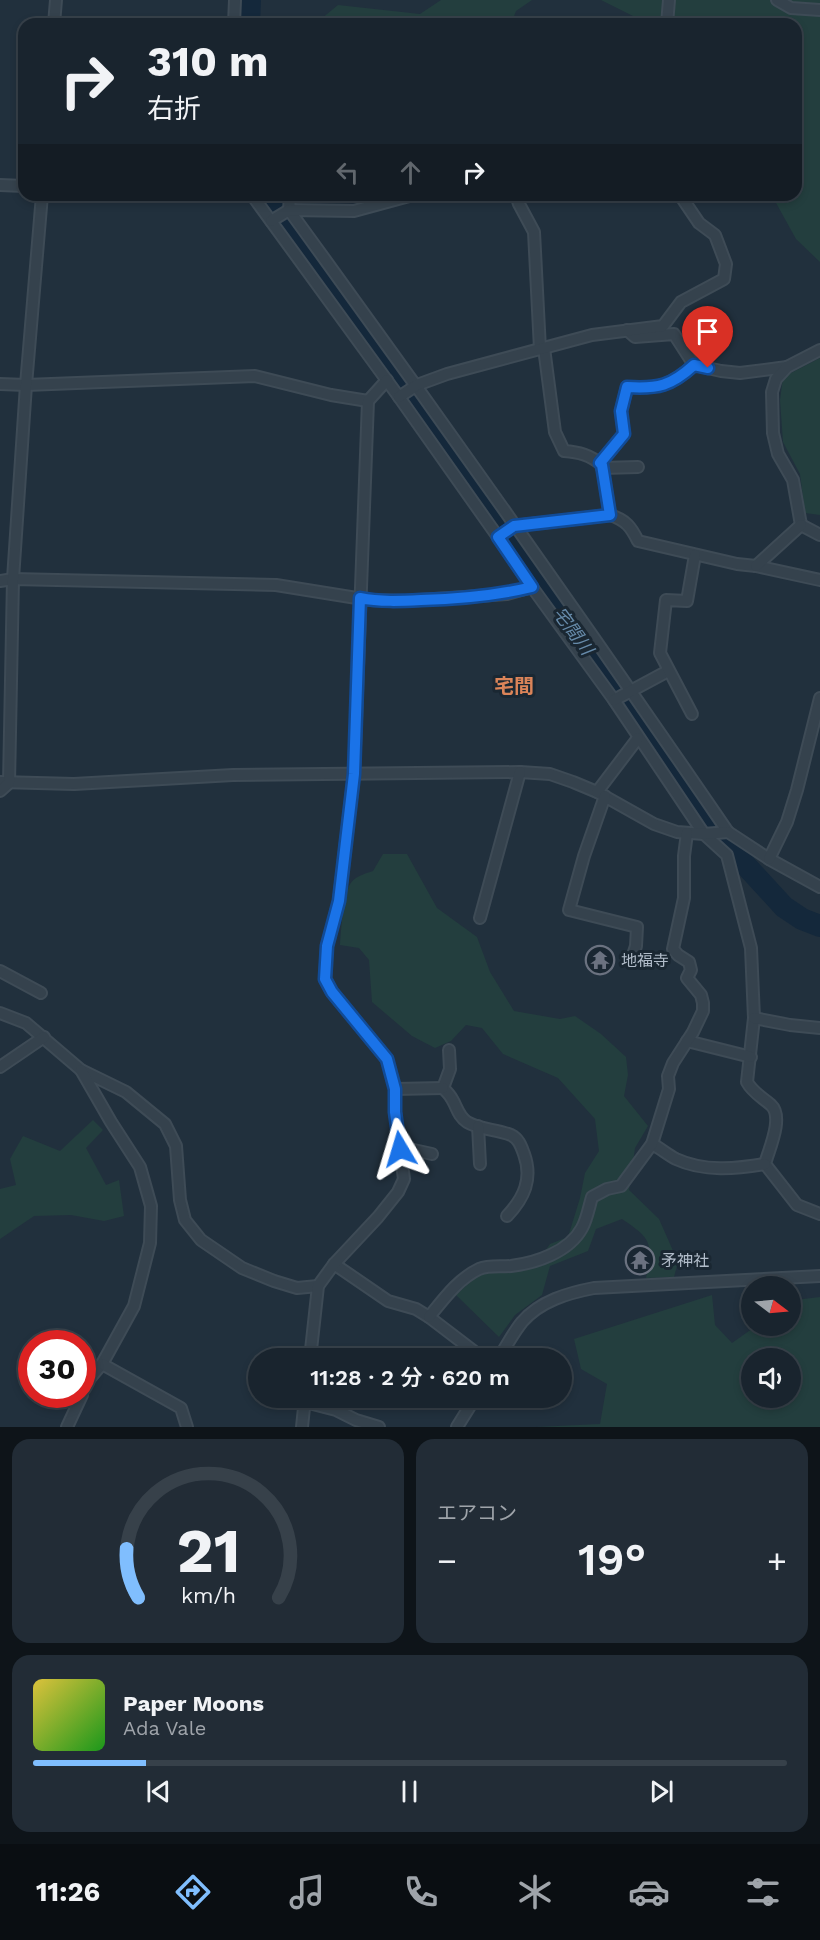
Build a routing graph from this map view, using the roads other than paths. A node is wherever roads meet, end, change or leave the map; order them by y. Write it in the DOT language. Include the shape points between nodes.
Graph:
graph roads {
  1 [pos="56,0"];
  2 [pos="235,0"];
  3 [pos="669,0"];
  4 [pos="777,0"];
  5 [pos="820,10"];
  6 [pos="54,18"];
  7 [pos="234,18"];
  8 [pos="668,18"];
  9 [pos="0,185"];
  10 [pos="18,186"];
  11 [pos="41,201"];
  12 [pos="257,201"];
  13 [pos="289,201"];
  14 [pos="392,201"];
  15 [pos="518,201"];
  16 [pos="684,201"];
  17 [pos="288,211"];
  18 [pos="273,219"];
  19 [pos="627,330"];
  20 [pos="542,348"];
  21 [pos="820,350"];
  22 [pos="694,365"];
  23 [pos="787,368"];
  24 [pos="387,380"];
  25 [pos="0,384"];
  26 [pos="26,385"];
  27 [pos="409,391"];
  28 [pos="368,401"];
  29 [pos="601,465"];
  30 [pos="638,467"];
  31 [pos="610,515"];
  32 [pos="801,525"];
  33 [pos="507,531"];
  34 [pos="820,535"];
  35 [pos="695,555"];
  36 [pos="756,566"];
  37 [pos="13,579"];
  38 [pos="820,580"];
  39 [pos="0,581"];
  40 [pos="532,587"];
  41 [pos="360,598"];
  42 [pos="668,671"];
  43 [pos="623,694"];
  44 [pos="820,699"];
  45 [pos="692,714"];
  46 [pos="638,738"];
  47 [pos="520,772"];
  48 [pos="354,774"];
  49 [pos="4,783"];
  50 [pos="0,792"];
  51 [pos="601,794"];
  52 [pos="728,832"];
  53 [pos="687,833"];
  54 [pos="704,834"];
  55 [pos="769,859"];
  56 [pos="820,887"];
  57 [pos="480,918"];
  58 [pos="631,961"];
  59 [pos="0,971"];
  60 [pos="41,993"];
  61 [pos="0,1013"];
  62 [pos="754,1018"];
  63 [pos="820,1028"];
  64 [pos="44,1037"];
  65 [pos="687,1041"];
  66 [pos="449,1050"];
  67 [pos="750,1056"];
  68 [pos="0,1067"];
  69 [pos="81,1070"];
  70 [pos="443,1088"];
  71 [pos="395,1089"];
  72 [pos="478,1126"];
  73 [pos="652,1143"];
  74 [pos="400,1147"];
  75 [pos="432,1154"];
  76 [pos="480,1164"];
  77 [pos="765,1164"];
  78 [pos="820,1214"];
  79 [pos="507,1216"];
  80 [pos="334,1264"];
  81 [pos="820,1276"];
  82 [pos="318,1286"];
  83 [pos="429,1317"];
  84 [pos="311,1348"];
  85 [pos="470,1348"];
  86 [pos="505,1348"];
  87 [pos="102,1364"];
  88 [pos="96,1371"];
  89 [pos="75,1408"];
  90 [pos="304,1408"];
  91 [pos="330,1408"];
  92 [pos="469,1408"];
  93 [pos="67,1427"];
  94 [pos="190,1427"];
  95 [pos="302,1427"];
  96 [pos="379,1427"];
  97 [pos="457,1427"];
  1 -- 6 [label="street"];
  2 -- 7 [label="street"];
  3 -- 8 [label="street"];
  4 -- 5 [label="street" via="791,8"];
  9 -- 10 [label="street"];
  11 -- 26 [label="street"];
  12 -- 18 [label="street"];
  13 -- 17 [label="street"];
  14 -- 17 [label="street" via="354,212"];
  15 -- 20 [label="street" via="534,232"];
  16 -- 19 [label="street" via="699,223 715,235 726,264 724,279 681,302 663,326"];
  17 -- 18 [label="street"];
  17 -- 27 [label="street"];
  18 -- 24 [label="street"];
  19 -- 20 [label="street"];
  19 -- 22 [label="street" via="635,337 674,334"];
  20 -- 27 [label="street" via="447,374"];
  20 -- 29 [label="street" via="555,432 564,451 592,457"];
  21 -- 23 [label="street"];
  22 -- 23 [label="street" via="740,373"];
  22 -- 29 [label="street" via="659,388 627,387 621,411 624,434"];
  23 -- 32 [label="street" via="776,379 772,392 773,433 778,454 793,480"];
  24 -- 27 [label="street"];
  24 -- 28 [label="street"];
  25 -- 26 [label="street"];
  26 -- 28 [label="street" via="255,376"];
  26 -- 37 [label="street"];
  27 -- 33 [label="street"];
  27 -- 33 [label="street"];
  28 -- 41 [label="street"];
  29 -- 30 [label="street"];
  29 -- 31 [label="street"];
  31 -- 33 [label="street"];
  31 -- 35 [label="street" via="630,525 638,541"];
  32 -- 34 [label="street"];
  32 -- 36 [label="street"];
  33 -- 40 [label="street"];
  33 -- 43 [label="street"];
  35 -- 36 [label="street"];
  35 -- 42 [label="street" via="687,601 666,600 660,653"];
  36 -- 38 [label="street"];
  37 -- 39 [label="street"];
  37 -- 41 [label="street" via="276,585"];
  37 -- 49 [label="street"];
  40 -- 41 [label="street" via="507,594 455,599"];
  40 -- 43 [label="street"];
  41 -- 48 [label="street"];
  42 -- 43 [label="street"];
  42 -- 45 [label="street"];
  43 -- 46 [label="street"];
  43 -- 52 [label="street"];
  44 -- 55 [label="street" via="787,822"];
  46 -- 51 [label="street"];
  46 -- 54 [label="street"];
  47 -- 48 [label="street"];
  47 -- 51 [label="street" via="550,774"];
  47 -- 57 [label="street"];
  48 -- 49 [label="street"];
  48 -- 71 [label="street" via="325,979 387,1059"];
  49 -- 50 [label="street"];
  51 -- 53 [label="street" via="654,824"];
  51 -- 58 [label="street" via="569,910 637,927"];
  52 -- 54 [label="street"];
  52 -- 55 [label="street"];
  53 -- 54 [label="street"];
  53 -- 65 [label="street" via="684,898 673,949 689,962 687,978 703,1003"];
  54 -- 62 [label="street" via="727,855 751,948"];
  55 -- 56 [label="street"];
  59 -- 60 [label="street"];
  61 -- 64 [label="street" via="26,1023"];
  62 -- 63 [label="street"];
  62 -- 67 [label="street"];
  64 -- 68 [label="street"];
  64 -- 69 [label="street"];
  65 -- 67 [label="street"];
  65 -- 73 [label="street" via="668,1076 669,1089"];
  66 -- 70 [label="street" via="450,1069"];
  67 -- 77 [label="street" via="747,1082 751,1090 774,1107 778,1119"];
  69 -- 82 [label="street" via="126,1092 165,1124 176,1146 185,1220 201,1240 242,1268 264,1277 297,1288"];
  69 -- 87 [label="street" via="140,1167 152,1206 150,1243 134,1306"];
  70 -- 71 [label="street"];
  70 -- 72 [label="street" via="465,1121"];
  71 -- 74 [label="street"];
  72 -- 76 [label="street"];
  72 -- 79 [label="street" via="518,1140 527,1161 529,1177 524,1193"];
  73 -- 77 [label="street" via="676,1159 698,1166 733,1169"];
  73 -- 83 [label="street" via="621,1186 592,1197 583,1227 566,1247 523,1263 476,1270 449,1292"];
  74 -- 75 [label="street"];
  74 -- 80 [label="street" via="404,1179 398,1192"];
  77 -- 78 [label="street" via="797,1205"];
  80 -- 82 [label="street"];
  80 -- 83 [label="street" via="388,1301"];
  81 -- 86 [label="street" via="594,1288 569,1293 542,1305 522,1322"];
  82 -- 84 [label="street"];
  83 -- 85 [label="street"];
  87 -- 88 [label="street"];
  87 -- 94 [label="street" via="181,1407"];
  89 -- 93 [label="street"];
  90 -- 95 [label="street"];
  91 -- 96 [label="street"];
  92 -- 97 [label="street"];
}
